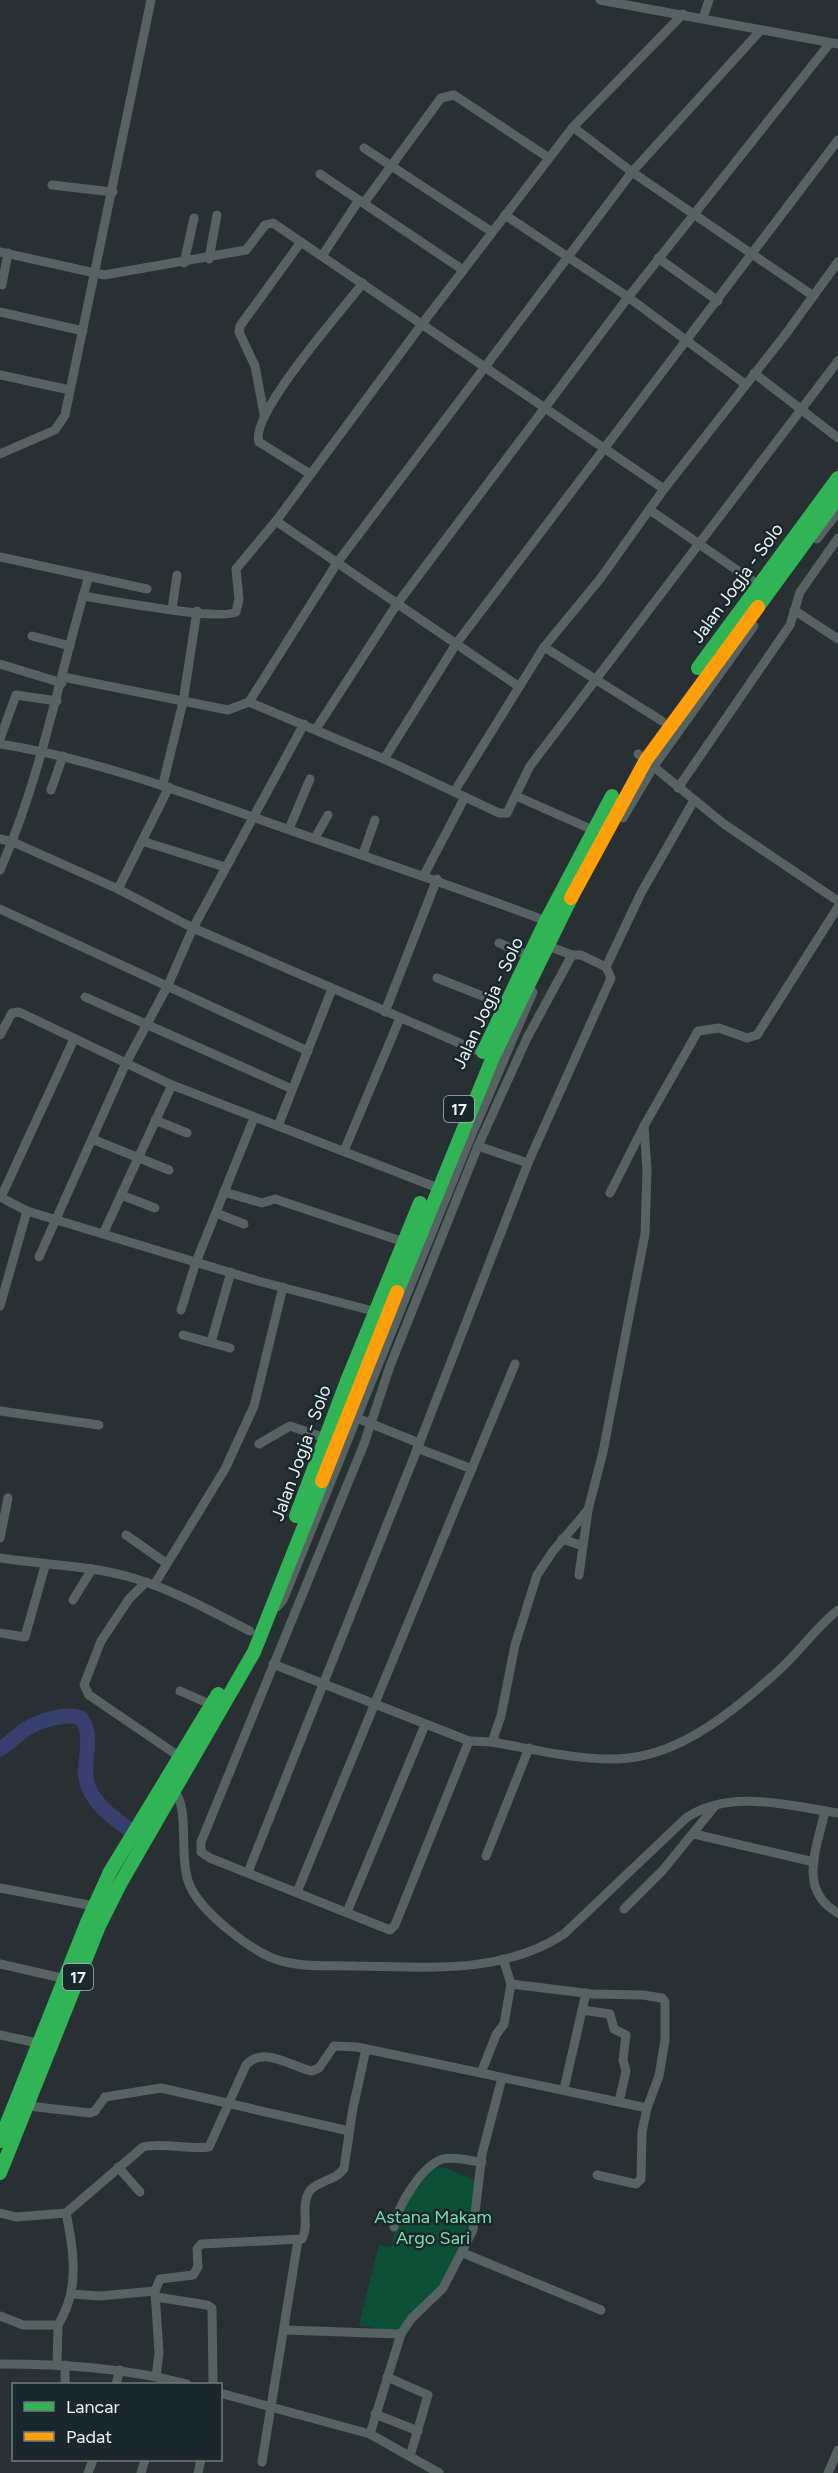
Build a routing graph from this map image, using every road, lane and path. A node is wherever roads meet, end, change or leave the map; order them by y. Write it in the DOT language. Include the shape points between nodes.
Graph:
graph roads {
  1 [pos="151,0"];
  2 [pos="600,0"];
  3 [pos="709,0"];
  4 [pos="683,14"];
  5 [pos="703,18"];
  6 [pos="760,31"];
  7 [pos="834,43"];
  8 [pos="573,127"];
  9 [pos="838,140"];
  10 [pos="364,148"];
  11 [pos="549,158"];
  12 [pos="390,164"];
  13 [pos="632,172"];
  14 [pos="320,174"];
  15 [pos="52,185"];
  16 [pos="113,192"];
  17 [pos="361,202"];
  18 [pos="693,213"];
  19 [pos="217,215"];
  20 [pos="505,215"];
  21 [pos="194,218"];
  22 [pos="492,232"];
  23 [pos="301,242"];
  24 [pos="4,253"];
  25 [pos="752,255"];
  26 [pos="321,256"];
  27 [pos="568,258"];
  28 [pos="658,258"];
  29 [pos="209,259"];
  30 [pos="838,262"];
  31 [pos="184,263"];
  32 [pos="463,270"];
  33 [pos="95,274"];
  34 [pos="363,283"];
  35 [pos="2,285"];
  36 [pos="812,295"];
  37 [pos="628,297"];
  38 [pos="718,301"];
  39 [pos="0,312"];
  40 [pos="422,324"];
  41 [pos="83,331"];
  42 [pos="687,342"];
  43 [pos="838,361"];
  44 [pos="487,366"];
  45 [pos="754,374"];
  46 [pos="0,375"];
  47 [pos="745,384"];
  48 [pos="70,390"];
  49 [pos="546,406"];
  50 [pos="800,410"];
  51 [pos="264,414"];
  52 [pos="838,438"];
  53 [pos="604,448"];
  54 [pos="0,454"];
  55 [pos="310,474"];
  56 [pos="838,478"];
  57 [pos="664,489"];
  58 [pos="838,496"];
  59 [pos="650,510"];
  60 [pos="838,512"];
  61 [pos="276,521"];
  62 [pos="838,538"];
  63 [pos="701,545"];
  64 [pos="0,557"];
  65 [pos="337,563"];
  66 [pos="177,575"];
  67 [pos="89,576"];
  68 [pos="147,589"];
  69 [pos="768,589"];
  70 [pos="83,596"];
  71 [pos="397,604"];
  72 [pos="172,609"];
  73 [pos="794,609"];
  74 [pos="197,611"];
  75 [pos="32,636"];
  76 [pos="838,639"];
  77 [pos="456,644"];
  78 [pos="70,646"];
  79 [pos="544,647"];
  80 [pos="0,664"];
  81 [pos="62,680"];
  82 [pos="597,681"];
  83 [pos="518,686"];
  84 [pos="57,701"];
  85 [pos="183,702"];
  86 [pos="249,702"];
  87 [pos="662,721"];
  88 [pos="304,724"];
  89 [pos="316,729"];
  90 [pos="0,739"];
  91 [pos="0,744"];
  92 [pos="43,751"];
  93 [pos="63,756"];
  94 [pos="384,759"];
  95 [pos="646,760"];
  96 [pos="310,779"];
  97 [pos="166,785"];
  98 [pos="678,788"];
  99 [pos="51,790"];
  100 [pos="454,792"];
  101 [pos="465,796"];
  102 [pos="516,796"];
  103 [pos="693,802"];
  104 [pos="328,815"];
  105 [pos="254,818"];
  106 [pos="375,820"];
  107 [pos="289,829"];
  108 [pos="593,830"];
  109 [pos="315,838"];
  110 [pos="0,839"];
  111 [pos="142,841"];
  112 [pos="13,842"];
  113 [pos="363,854"];
  114 [pos="225,867"];
  115 [pos="0,870"];
  116 [pos="424,875"];
  117 [pos="437,879"];
  118 [pos="118,889"];
  119 [pos="838,901"];
  120 [pos="838,908"];
  121 [pos="0,909"];
  122 [pos="546,921"];
  123 [pos="193,928"];
  124 [pos="499,943"];
  125 [pos="551,947"];
  126 [pos="572,955"];
  127 [pos="530,956"];
  128 [pos="606,967"];
  129 [pos="436,978"];
  130 [pos="168,985"];
  131 [pos="332,988"];
  132 [pos="85,997"];
  133 [pos="505,1005"];
  134 [pos="385,1012"];
  135 [pos="400,1018"];
  136 [pos="147,1024"];
  137 [pos="0,1035"];
  138 [pos="74,1039"];
  139 [pos="308,1051"];
  140 [pos="488,1055"];
  141 [pos="126,1063"];
  142 [pos="172,1085"];
  143 [pos="292,1089"];
  144 [pos="254,1118"];
  145 [pos="155,1120"];
  146 [pos="278,1126"];
  147 [pos="644,1126"];
  148 [pos="187,1133"];
  149 [pos="92,1139"];
  150 [pos="478,1146"];
  151 [pos="344,1151"];
  152 [pos="138,1156"];
  153 [pos="528,1163"];
  154 [pos="169,1170"];
  155 [pos="433,1186"];
  156 [pos="224,1192"];
  157 [pos="610,1193"];
  158 [pos="121,1195"];
  159 [pos="0,1197"];
  160 [pos="155,1208"];
  161 [pos="27,1211"];
  162 [pos="216,1212"];
  163 [pos="55,1220"];
  164 [pos="244,1224"];
  165 [pos="103,1234"];
  166 [pos="404,1242"];
  167 [pos="39,1257"];
  168 [pos="195,1262"];
  169 [pos="231,1272"];
  170 [pos="283,1287"];
  171 [pos="0,1306"];
  172 [pos="182,1310"];
  173 [pos="377,1312"];
  174 [pos="183,1335"];
  175 [pos="211,1342"];
  176 [pos="230,1348"];
  177 [pos="515,1364"];
  178 [pos="0,1411"];
  179 [pos="347,1414"];
  180 [pos="372,1423"];
  181 [pos="99,1425"];
  182 [pos="325,1438"];
  183 [pos="259,1444"];
  184 [pos="418,1446"];
  185 [pos="472,1469"];
  186 [pos="8,1498"];
  187 [pos="588,1510"];
  188 [pos="126,1536"];
  189 [pos="0,1538"];
  190 [pos="562,1539"];
  191 [pos="583,1546"];
  192 [pos="0,1558"];
  193 [pos="166,1563"];
  194 [pos="45,1566"];
  195 [pos="92,1569"];
  196 [pos="579,1575"];
  197 [pos="150,1583"];
  198 [pos="73,1600"];
  199 [pos="838,1610"];
  200 [pos="250,1631"];
  201 [pos="0,1633"];
  202 [pos="273,1664"];
  203 [pos="324,1684"];
  204 [pos="180,1691"];
  205 [pos="374,1704"];
  206 [pos="212,1705"];
  207 [pos="424,1725"];
  208 [pos="469,1742"];
  209 [pos="492,1742"];
  210 [pos="529,1748"];
  211 [pos="180,1757"];
  212 [pos="170,1788"];
  213 [pos="708,1807"];
  214 [pos="825,1811"];
  215 [pos="838,1813"];
  216 [pos="694,1834"];
  217 [pos="486,1856"];
  218 [pos="814,1862"];
  219 [pos="248,1872"];
  220 [pos="0,1888"];
  221 [pos="297,1892"];
  222 [pos="94,1906"];
  223 [pos="624,1909"];
  224 [pos="347,1912"];
  225 [pos="838,1913"];
  226 [pos="504,1961"];
  227 [pos="1,1968"];
  228 [pos="66,1979"];
  229 [pos="510,1983"];
  230 [pos="586,1994"];
  231 [pos="582,2010"];
  232 [pos="0,2035"];
  233 [pos="45,2045"];
  234 [pos="366,2049"];
  235 [pos="481,2073"];
  236 [pos="502,2078"];
  237 [pos="564,2089"];
  238 [pos="619,2102"];
  239 [pos="28,2106"];
  240 [pos="229,2106"];
  241 [pos="647,2108"];
  242 [pos="6,2114"];
  243 [pos="349,2131"];
  244 [pos="0,2141"];
  245 [pos="482,2162"];
  246 [pos="118,2167"];
  247 [pos="0,2173"];
  248 [pos="597,2175"];
  249 [pos="140,2192"];
  250 [pos="0,2213"];
  251 [pos="66,2213"];
  252 [pos="394,2227"];
  253 [pos="298,2240"];
  254 [pos="463,2253"];
  255 [pos="71,2294"];
  256 [pos="156,2294"];
  257 [pos="602,2310"];
  258 [pos="0,2316"];
  259 [pos="58,2325"];
  260 [pos="285,2330"];
  261 [pos="401,2334"];
  262 [pos="0,2364"];
  263 [pos="61,2364"];
  264 [pos="120,2370"];
  265 [pos="156,2376"];
  266 [pos="387,2378"];
  267 [pos="169,2382"];
  268 [pos="65,2383"];
  269 [pos="117,2383"];
  270 [pos="213,2383"];
  271 [pos="222,2394"];
  272 [pos="272,2408"];
  273 [pos="375,2414"];
  274 [pos="418,2431"];
  275 [pos="370,2434"];
  276 [pos="838,2450"];
  277 [pos="410,2456"];
  278 [pos="262,2462"];
  279 [pos="832,2472"];
  280 [pos="439,2473"];
  1 -- 16 [label="street"];
  2 -- 4 [label="street"];
  3 -- 5 [label="street"];
  4 -- 5 [label="street"];
  4 -- 8 [label="street"];
  5 -- 6 [label="street"];
  6 -- 7 [label="street"];
  6 -- 13 [label="street"];
  7 -- 18 [label="street"];
  8 -- 11 [label="street"];
  8 -- 13 [label="street"];
  9 -- 25 [label="street"];
  10 -- 12 [label="street"];
  11 -- 12 [label="street" via="454,95 447,95"];
  11 -- 20 [label="street"];
  12 -- 17 [label="street"];
  12 -- 22 [label="street"];
  13 -- 18 [label="street"];
  13 -- 27 [label="street"];
  14 -- 17 [label="street"];
  15 -- 16 [label="street"];
  16 -- 33 [label="street"];
  17 -- 26 [label="street"];
  17 -- 32 [label="street"];
  18 -- 25 [label="street"];
  18 -- 28 [label="street"];
  19 -- 29 [label="street"];
  20 -- 22 [label="street"];
  20 -- 27 [label="street"];
  21 -- 31 [label="street"];
  22 -- 32 [label="street"];
  23 -- 26 [label="street"];
  23 -- 29 [label="street" via="268,222 246,250"];
  23 -- 51 [label="street" via="240,326 239,332 255,366"];
  24 -- 33 [label="street"];
  24 -- 35 [label="street"];
  25 -- 36 [label="street"];
  25 -- 38 [label="street"];
  26 -- 34 [label="street"];
  27 -- 37 [label="street"];
  27 -- 44 [label="street"];
  28 -- 37 [label="street"];
  28 -- 38 [label="street"];
  29 -- 31 [label="street"];
  30 -- 36 [label="street"];
  31 -- 33 [label="street"];
  32 -- 40 [label="street"];
  33 -- 41 [label="street"];
  34 -- 40 [label="street"];
  34 -- 51 [label="street"];
  36 -- 45 [label="street"];
  37 -- 42 [label="street"];
  37 -- 49 [label="street"];
  38 -- 42 [label="street"];
  39 -- 41 [label="street"];
  40 -- 44 [label="street"];
  40 -- 55 [label="street"];
  41 -- 48 [label="street"];
  42 -- 47 [label="street"];
  42 -- 53 [label="street"];
  43 -- 50 [label="street"];
  44 -- 49 [label="street"];
  44 -- 65 [label="street"];
  45 -- 47 [label="street"];
  45 -- 50 [label="street"];
  46 -- 48 [label="street"];
  47 -- 57 [label="street"];
  48 -- 54 [label="street" via="65,415 58,426"];
  49 -- 53 [label="street"];
  49 -- 71 [label="street"];
  50 -- 52 [label="street"];
  50 -- 63 [label="street"];
  51 -- 55 [label="street" via="258,430 259,442"];
  53 -- 57 [label="street"];
  53 -- 77 [label="street"];
  55 -- 61 [label="street"];
  56 -- 69 [label="highway, Jalan Jogja - Solo / 17"];
  57 -- 59 [label="street"];
  58 -- 69 [label="highway, Jalan Jogja - Solo / 17"];
  59 -- 63 [label="street"];
  59 -- 79 [label="street"];
  60 -- 69 [label="street"];
  61 -- 65 [label="street"];
  61 -- 74 [label="street" via="234,570 239,599 236,612 227,615"];
  62 -- 73 [label="street" via="800,592"];
  63 -- 69 [label="street"];
  63 -- 82 [label="street"];
  64 -- 67 [label="street"];
  65 -- 71 [label="street"];
  65 -- 86 [label="street"];
  66 -- 72 [label="street"];
  67 -- 68 [label="street"];
  67 -- 70 [label="street"];
  69 -- 87 [label="highway, Jalan Jogja - Solo / 17"];
  69 -- 95 [label="highway, Jalan Jogja - Solo / 17"];
  70 -- 72 [label="street"];
  70 -- 78 [label="street"];
  71 -- 77 [label="street"];
  71 -- 89 [label="street"];
  72 -- 74 [label="street"];
  73 -- 76 [label="street"];
  73 -- 98 [label="street" via="790,625"];
  74 -- 85 [label="street"];
  75 -- 78 [label="street"];
  77 -- 83 [label="street"];
  77 -- 94 [label="street"];
  78 -- 81 [label="street"];
  79 -- 82 [label="street"];
  79 -- 83 [label="street"];
  80 -- 81 [label="street"];
  81 -- 84 [label="street"];
  81 -- 85 [label="street"];
  82 -- 87 [label="street"];
  82 -- 102 [label="street" via="530,766"];
  83 -- 100 [label="street"];
  84 -- 90 [label="street" via="16,695"];
  84 -- 92 [label="street"];
  85 -- 86 [label="street" via="231,710"];
  85 -- 97 [label="street"];
  86 -- 88 [label="street"];
  87 -- 95 [label="highway, Jalan Jogja - Solo / 17"];
  88 -- 89 [label="street"];
  88 -- 105 [label="street"];
  89 -- 94 [label="street"];
  91 -- 92 [label="street"];
  92 -- 93 [label="street"];
  92 -- 112 [label="street"];
  93 -- 97 [label="street"];
  93 -- 99 [label="street"];
  94 -- 100 [label="street"];
  95 -- 98 [label="street"];
  95 -- 108 [label="highway, Jalan Jogja - Solo / 17"];
  95 -- 125 [label="highway, Jalan Jogja - Solo / 17" via="578,884"];
  96 -- 107 [label="street"];
  97 -- 105 [label="street"];
  97 -- 111 [label="street"];
  98 -- 103 [label="street"];
  100 -- 101 [label="street"];
  101 -- 102 [label="street" via="503,814 509,812"];
  101 -- 116 [label="street"];
  102 -- 108 [label="street"];
  103 -- 119 [label="street"];
  103 -- 128 [label="street" via="641,893"];
  104 -- 109 [label="street"];
  105 -- 107 [label="street"];
  105 -- 114 [label="street"];
  106 -- 113 [label="street"];
  107 -- 109 [label="street"];
  108 -- 122 [label="highway, Jalan Jogja - Solo / 17"];
  109 -- 113 [label="street"];
  110 -- 112 [label="street"];
  111 -- 114 [label="street"];
  111 -- 118 [label="street"];
  112 -- 115 [label="street"];
  112 -- 118 [label="street"];
  113 -- 116 [label="street"];
  114 -- 123 [label="street"];
  116 -- 117 [label="street"];
  117 -- 122 [label="street"];
  117 -- 134 [label="street"];
  118 -- 123 [label="street"];
  120 -- 147 [label="street" via="759,1033 747,1038 719,1028 698,1031"];
  121 -- 130 [label="street"];
  122 -- 127 [label="highway, Jalan Jogja - Solo / 17"];
  123 -- 130 [label="street"];
  123 -- 131 [label="street"];
  124 -- 127 [label="street"];
  125 -- 126 [label="street"];
  125 -- 140 [label="highway, Jalan Jogja - Solo / 17"];
  125 -- 179 [label="street"];
  126 -- 128 [label="street"];
  126 -- 150 [label="street" via="527,1038"];
  127 -- 133 [label="highway, Jalan Jogja - Solo / 17"];
  128 -- 153 [label="street" via="609,983"];
  129 -- 133 [label="street"];
  130 -- 136 [label="street"];
  130 -- 139 [label="street"];
  131 -- 134 [label="street"];
  131 -- 139 [label="street"];
  132 -- 136 [label="street"];
  133 -- 140 [label="highway, Jalan Jogja - Solo / 17"];
  134 -- 135 [label="street"];
  135 -- 140 [label="street"];
  135 -- 151 [label="street"];
  136 -- 141 [label="street"];
  136 -- 143 [label="street"];
  137 -- 138 [label="street" via="12,1013 19,1012"];
  138 -- 141 [label="street"];
  138 -- 159 [label="street"];
  139 -- 143 [label="street"];
  140 -- 155 [label="highway, Jalan Jogja - Solo / 17"];
  141 -- 142 [label="street"];
  141 -- 149 [label="street"];
  142 -- 144 [label="street"];
  142 -- 145 [label="street"];
  143 -- 146 [label="street"];
  144 -- 146 [label="street"];
  144 -- 156 [label="street"];
  145 -- 148 [label="street"];
  145 -- 152 [label="street"];
  146 -- 151 [label="street"];
  147 -- 157 [label="street"];
  147 -- 187 [label="street" via="644,1244"];
  149 -- 152 [label="street"];
  149 -- 163 [label="street"];
  150 -- 153 [label="street"];
  150 -- 180 [label="street" via="398,1346"];
  151 -- 155 [label="street"];
  152 -- 154 [label="street"];
  152 -- 158 [label="street"];
  153 -- 184 [label="street"];
  155 -- 166 [label="highway, Jalan Jogja - Solo / 17"];
  155 -- 179 [label="highway, Jalan Jogja - Solo / 17"];
  156 -- 162 [label="street"];
  156 -- 166 [label="street" via="262,1203 275,1199"];
  158 -- 160 [label="street"];
  158 -- 165 [label="street"];
  159 -- 161 [label="street"];
  161 -- 163 [label="street"];
  161 -- 171 [label="street"];
  162 -- 164 [label="street"];
  162 -- 168 [label="street"];
  163 -- 165 [label="street"];
  163 -- 167 [label="street"];
  165 -- 168 [label="street"];
  166 -- 173 [label="highway, Jalan Jogja - Solo / 17"];
  168 -- 169 [label="street"];
  168 -- 172 [label="street"];
  169 -- 170 [label="street"];
  169 -- 175 [label="street"];
  170 -- 173 [label="street"];
  170 -- 193 [label="street" via="254,1406 225,1469"];
  173 -- 179 [label="highway, Jalan Jogja - Solo / 17"];
  174 -- 175 [label="street"];
  175 -- 176 [label="street"];
  177 -- 185 [label="street"];
  178 -- 181 [label="street"];
  179 -- 180 [label="street"];
  179 -- 182 [label="highway, Jalan Jogja - Solo / 17"];
  179 -- 212 [label="highway, Jalan Jogja - Solo / 17" via="254,1652"];
  180 -- 184 [label="street"];
  180 -- 202 [label="street"];
  182 -- 183 [label="street" via="290,1426"];
  182 -- 200 [label="highway, Jalan Jogja - Solo / 17"];
  184 -- 185 [label="street"];
  184 -- 203 [label="street"];
  185 -- 205 [label="street"];
  186 -- 189 [label="street"];
  187 -- 190 [label="street"];
  187 -- 191 [label="street"];
  188 -- 193 [label="street"];
  190 -- 191 [label="street"];
  190 -- 209 [label="street" via="537,1575 515,1645"];
  191 -- 196 [label="street"];
  192 -- 194 [label="street"];
  193 -- 197 [label="street"];
  194 -- 195 [label="street"];
  194 -- 201 [label="street" via="25,1637"];
  195 -- 197 [label="street"];
  195 -- 198 [label="street"];
  197 -- 200 [label="street"];
  197 -- 211 [label="street" via="129,1599 101,1641 84,1685 89,1695"];
  199 -- 210 [label="street" via="779,1671 708,1729 689,1739 627,1759"];
  200 -- 206 [label="highway, Jalan Jogja - Solo / 17"];
  202 -- 203 [label="street"];
  202 -- 219 [label="street" via="200,1849 202,1855"];
  203 -- 205 [label="street"];
  203 -- 219 [label="street"];
  204 -- 206 [label="street"];
  205 -- 207 [label="street"];
  205 -- 221 [label="street"];
  206 -- 211 [label="highway, Jalan Jogja - Solo / 17"];
  207 -- 208 [label="street"];
  207 -- 224 [label="street"];
  208 -- 209 [label="street"];
  208 -- 224 [label="street" via="394,1928 390,1930"];
  209 -- 210 [label="street"];
  210 -- 217 [label="street"];
  211 -- 212 [label="highway, Jalan Jogja - Solo / 17"];
  212 -- 222 [label="highway, 17" via="110,1872"];
  212 -- 226 [label="street" via="181,1807 182,1859 192,1890 259,1952 286,1962 321,1965 458,1968"];
  212 -- 233 [label="highway, 17" via="99,1926"];
  213 -- 214 [label="street" via="760,1801"];
  213 -- 216 [label="street"];
  213 -- 226 [label="street" via="686,1818 564,1934"];
  214 -- 215 [label="street"];
  214 -- 218 [label="street"];
  216 -- 218 [label="street"];
  216 -- 223 [label="street"];
  218 -- 225 [label="street" via="816,1894"];
  219 -- 221 [label="street"];
  220 -- 222 [label="street"];
  221 -- 224 [label="street"];
  222 -- 228 [label="highway, 17"];
  226 -- 229 [label="street"];
  227 -- 228 [label="street"];
  228 -- 233 [label="highway, 17"];
  229 -- 230 [label="street"];
  229 -- 235 [label="street" via="504,2024"];
  230 -- 231 [label="street"];
  230 -- 241 [label="street" via="643,1995 665,2002 665,2040 659,2076"];
  231 -- 237 [label="street"];
  231 -- 238 [label="street" via="610,2014 613,2028 626,2035 626,2071"];
  232 -- 233 [label="street"];
  233 -- 239 [label="highway, 17"];
  233 -- 242 [label="highway, 17"];
  234 -- 235 [label="street"];
  234 -- 240 [label="street" via="334,2046 319,2068 312,2071 270,2056 253,2058 242,2073"];
  234 -- 243 [label="street"];
  235 -- 236 [label="street"];
  236 -- 237 [label="street"];
  236 -- 245 [label="street"];
  237 -- 238 [label="street"];
  238 -- 241 [label="street"];
  239 -- 240 [label="street" via="90,2113 105,2097 161,2088"];
  239 -- 247 [label="highway, 17"];
  240 -- 243 [label="street"];
  240 -- 246 [label="street" via="209,2146 149,2146"];
  241 -- 248 [label="street" via="639,2183"];
  242 -- 244 [label="highway, 17"];
  243 -- 253 [label="street" via="342,2172 311,2190 304,2208 304,2236"];
  245 -- 252 [label="street" via="448,2159 436,2163 398,2208"];
  245 -- 254 [label="street" via="473,2230"];
  246 -- 249 [label="street"];
  246 -- 251 [label="street"];
  250 -- 251 [label="street" via="16,2217"];
  251 -- 255 [label="street" via="73,2254"];
  253 -- 256 [label="street" via="201,2244 197,2248 197,2271 160,2279"];
  253 -- 260 [label="street"];
  254 -- 257 [label="street"];
  254 -- 261 [label="street" via="443,2288"];
  255 -- 256 [label="street"];
  255 -- 259 [label="street"];
  256 -- 265 [label="street"];
  256 -- 270 [label="street" via="212,2308"];
  258 -- 259 [label="street" via="23,2325"];
  259 -- 263 [label="street"];
  260 -- 261 [label="street"];
  260 -- 272 [label="street"];
  261 -- 266 [label="street"];
  262 -- 263 [label="street"];
  263 -- 264 [label="street"];
  263 -- 268 [label="street"];
  264 -- 265 [label="street"];
  264 -- 269 [label="street"];
  265 -- 267 [label="street"];
  266 -- 273 [label="street"];
  266 -- 274 [label="street" via="428,2395"];
  271 -- 272 [label="street"];
  272 -- 275 [label="street"];
  272 -- 278 [label="street"];
  273 -- 274 [label="street"];
  273 -- 275 [label="street"];
  274 -- 277 [label="street"];
  275 -- 277 [label="street"];
  276 -- 279 [label="street"];
  277 -- 280 [label="street"];
}
